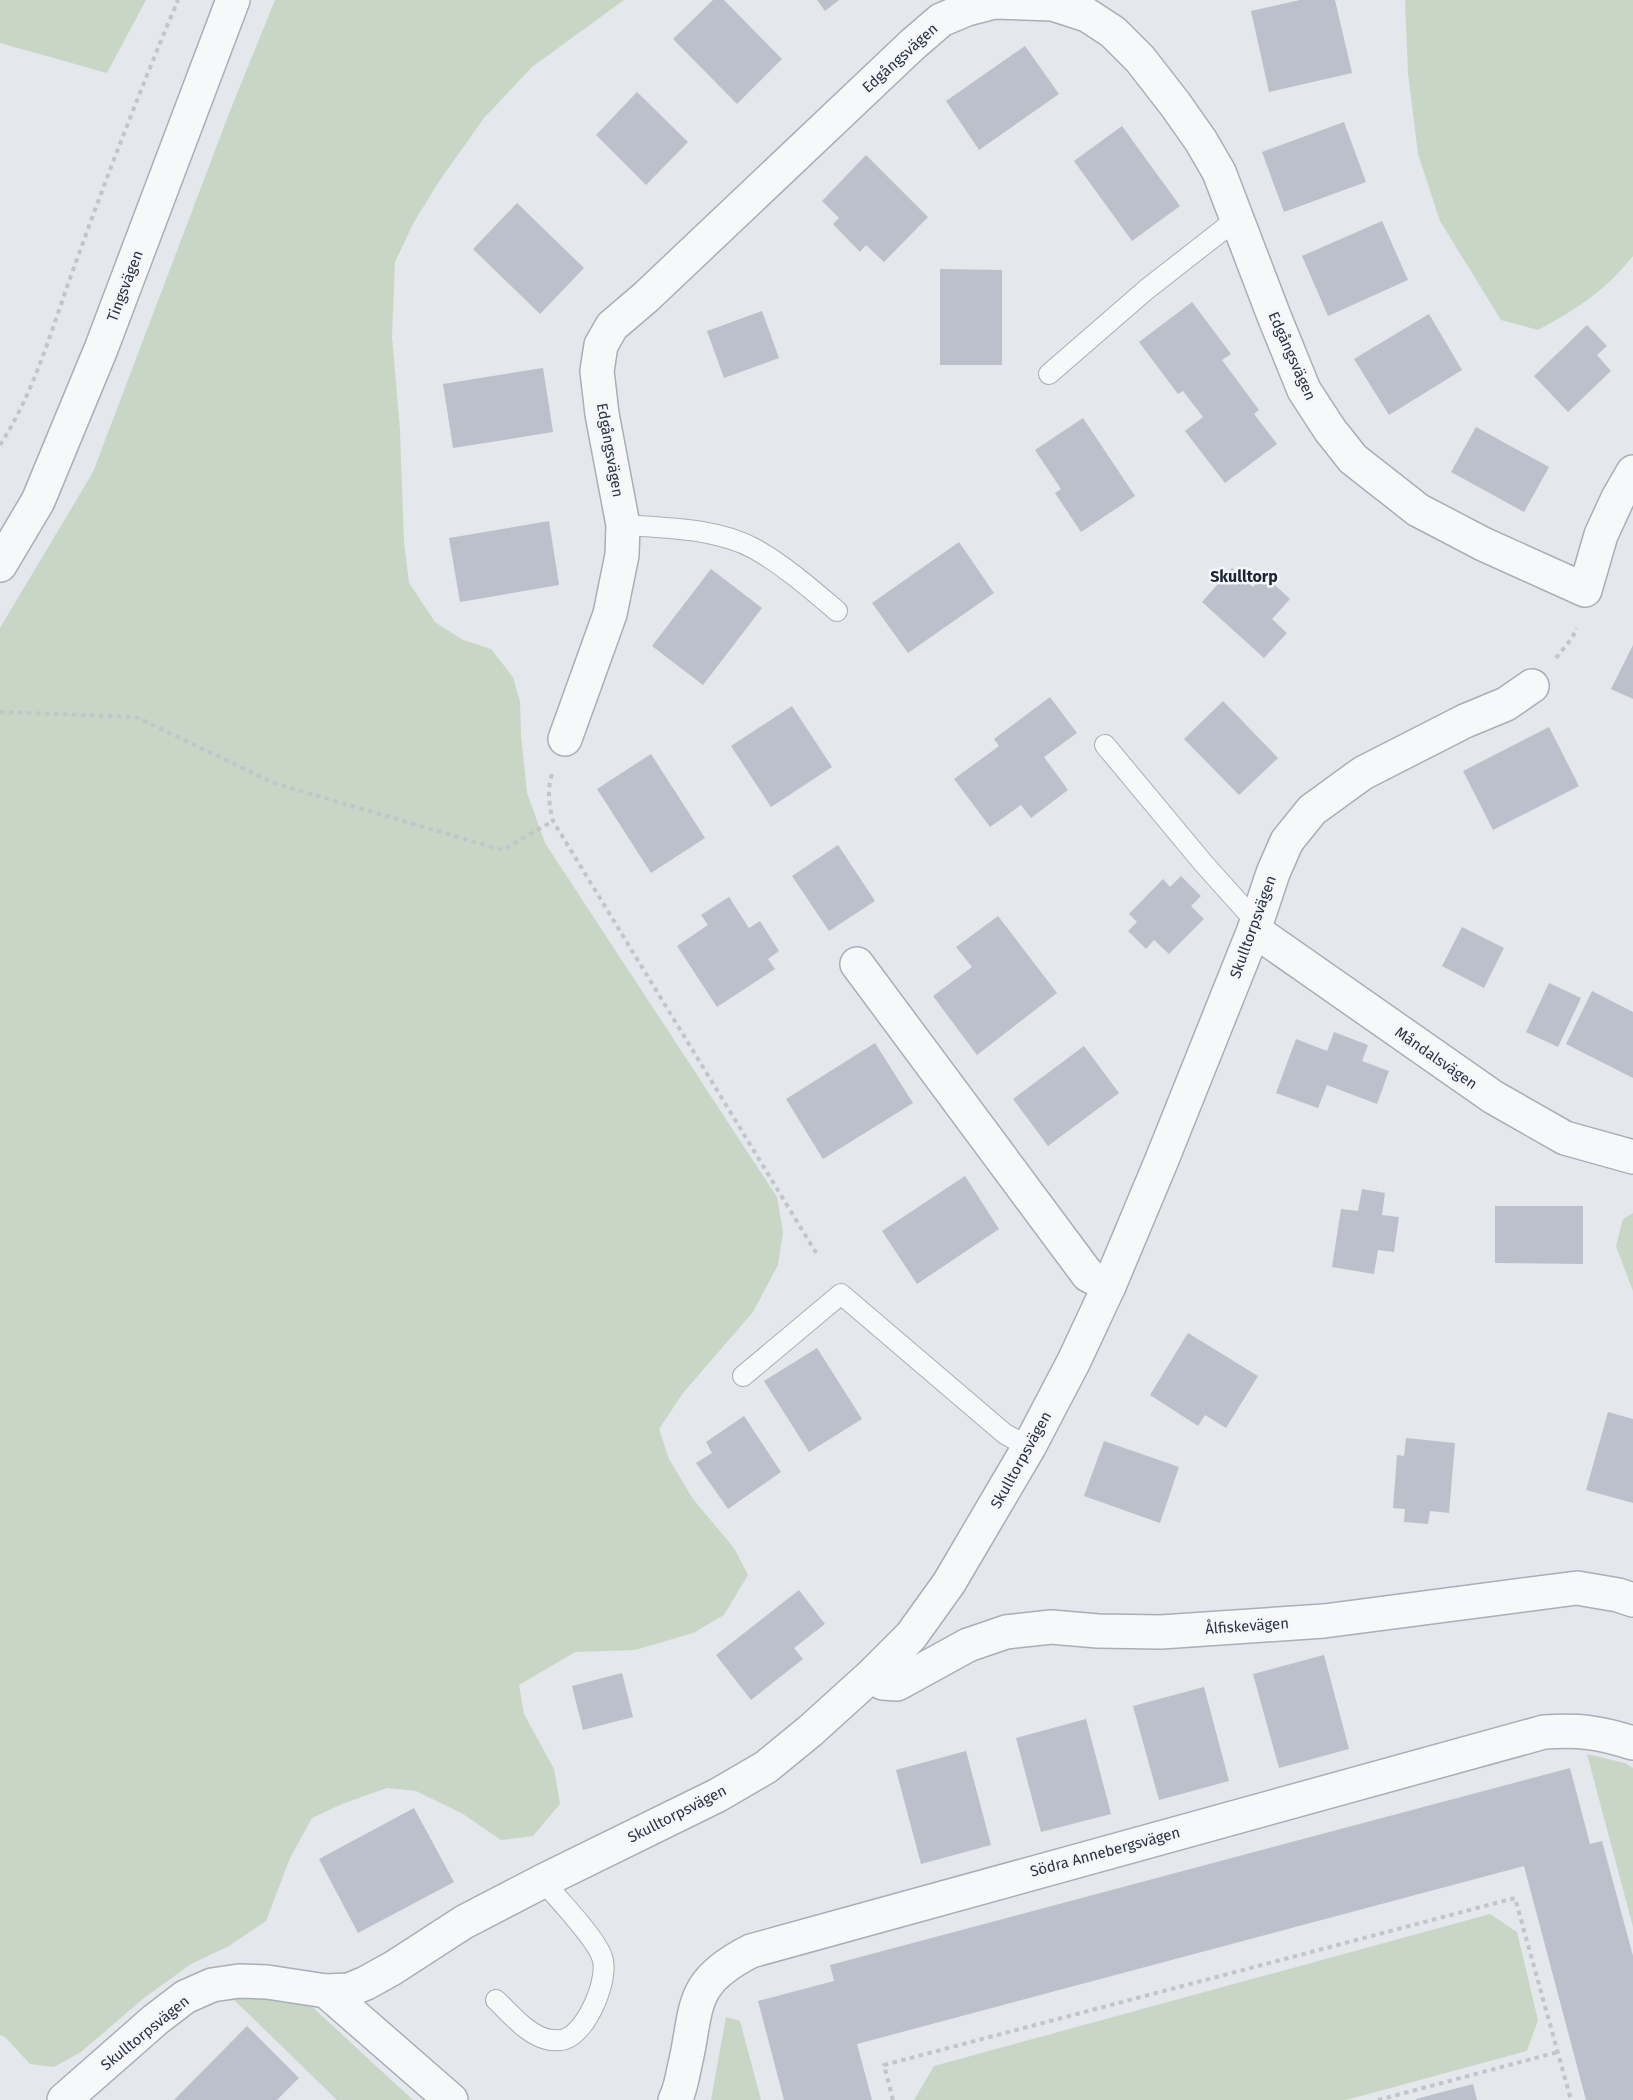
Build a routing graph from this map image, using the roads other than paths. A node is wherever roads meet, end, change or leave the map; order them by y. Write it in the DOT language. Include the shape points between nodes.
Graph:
graph roads {
  1 [pos="232,0"];
  2 [pos="1238,218"];
  3 [pos="1049,374"];
  4 [pos="1633,472"];
  5 [pos="623,525"];
  6 [pos="0,565"];
  7 [pos="837,611"];
  8 [pos="1532,686"];
  9 [pos="565,739"];
  10 [pos="1105,745"];
  11 [pos="1256,926"];
  12 [pos="857,964"];
  13 [pos="1632,1155"];
  14 [pos="1109,1286"];
  15 [pos="743,1376"];
  16 [pos="1029,1447"];
  17 [pos="1633,1600"];
  18 [pos="873,1674"];
  19 [pos="1633,1743"];
  20 [pos="543,1881"];
  21 [pos="326,1990"];
  22 [pos="496,2000"];
  23 [pos="64,2100"];
  24 [pos="451,2100"];
  25 [pos="675,2100"];
  1 -- 6 [label="street, Tingsvägen" via="101,349 38,501"];
  2 -- 3 [label="lane" via="1147,289"];
  2 -- 4 [label="street, Edgångsvägen" via="1305,390 1353,459 1418,510 1585,590 1601,535"];
  2 -- 5 [label="street, Edgångsvägen" via="1201,141 1140,59 1113,32 1087,15 1053,4 994,2 941,20 612,326 601,345 597,371"];
  5 -- 7 [label="lane" via="716,535 754,548"];
  5 -- 9 [label="street, Edgångsvägen" via="622,555 610,614"];
  8 -- 11 [label="street, Skulltorpsvägen" via="1506,704 1363,773 1312,810 1287,841"];
  10 -- 11 [label="lane"];
  11 -- 13 [label="street, Måndalsvägen" via="1493,1097 1565,1138"];
  11 -- 14 [label="street, Skulltorpsvägen"];
  12 -- 14 [label="street" via="1088,1275"];
  14 -- 16 [label="street, Skulltorpsvägen"];
  15 -- 16 [label="lane" via="841,1294 1005,1434"];
  16 -- 18 [label="street, Skulltorpsvägen" via="949,1583 910,1636"];
  17 -- 18 [label="street, Ålfiskevägen" via="1577,1588 1324,1621 1161,1632 1051,1627 1006,1632 968,1645 897,1684 883,1683"];
  18 -- 20 [label="street, Skulltorpsvägen" via="766,1767 718,1795"];
  19 -- 25 [label="street, Södra Annebergsvägen" via="1600,1733 1544,1732 751,1951 730,1962 705,1986 698,1999"];
  20 -- 21 [label="street, Skulltorpsvägen" via="464,1922 366,1983 349,1990"];
  20 -- 22 [label="lane" via="603,1957 603,1978 590,2014 577,2032 564,2040 549,2040 530,2031"];
  21 -- 23 [label="street, Skulltorpsvägen" via="267,1982 212,1985 185,1997 155,2020"];
  21 -- 24 [label="street"];
}
